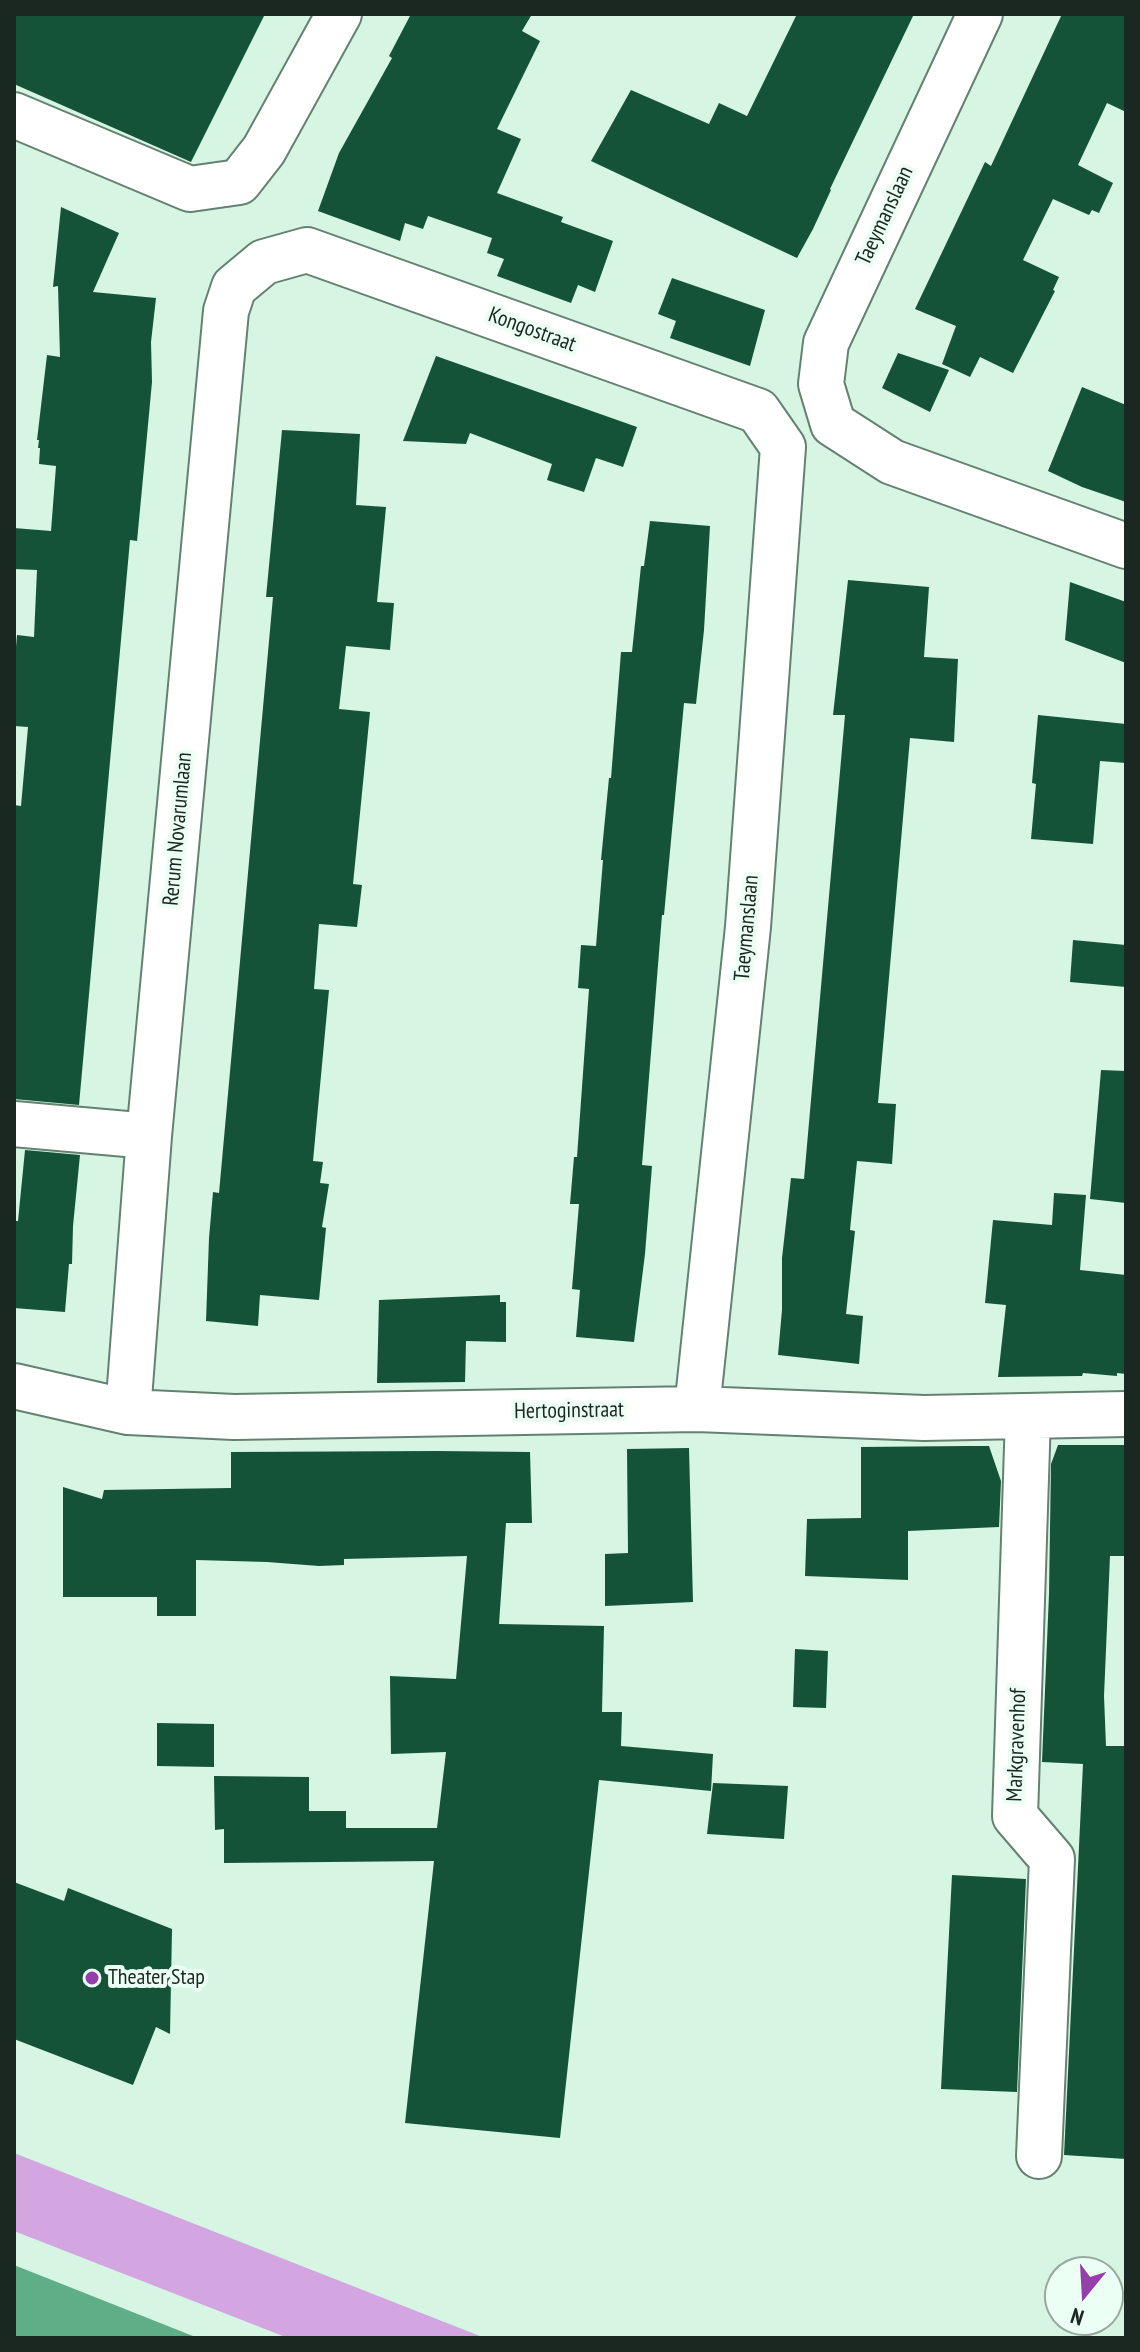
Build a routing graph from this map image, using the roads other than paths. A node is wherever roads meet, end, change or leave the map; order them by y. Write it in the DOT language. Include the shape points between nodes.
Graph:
graph roads {
  1 [pos="339,14"];
  2 [pos="980,14"];
  3 [pos="14,115"];
  4 [pos="264,262"];
  5 [pos="783,447"];
  6 [pos="1126,546"];
  7 [pos="14,1124"];
  8 [pos="149,1136"];
  9 [pos="14,1386"];
  10 [pos="697,1409"];
  11 [pos="128,1412"];
  12 [pos="1126,1414"];
  13 [pos="1028,1416"];
  14 [pos="1039,2156"];
  1 -- 3 [label="street" via="264,150 239,182 190,189"];
  2 -- 6 [label="street, Taeymanslaan" via="826,343 821,384 833,424 892,462"];
  4 -- 5 [label="street, Kongostraat" via="307,250 728,400 758,411"];
  4 -- 8 [label="street, Rerum Novarumlaan" via="234,287 226,311"];
  5 -- 10 [label="street, Taeymanslaan" via="748,927"];
  7 -- 8 [label="street"];
  8 -- 11 [label="street, Rerum Novarumlaan"];
  9 -- 11 [label="street, Hertoginstraat"];
  10 -- 11 [label="street, Hertoginstraat" via="234,1417"];
  10 -- 13 [label="street, Hertoginstraat" via="924,1418"];
  12 -- 13 [label="street, Hertoginstraat"];
  13 -- 14 [label="street, Markgravenhof" via="1015,1816 1052,1859"];
}
